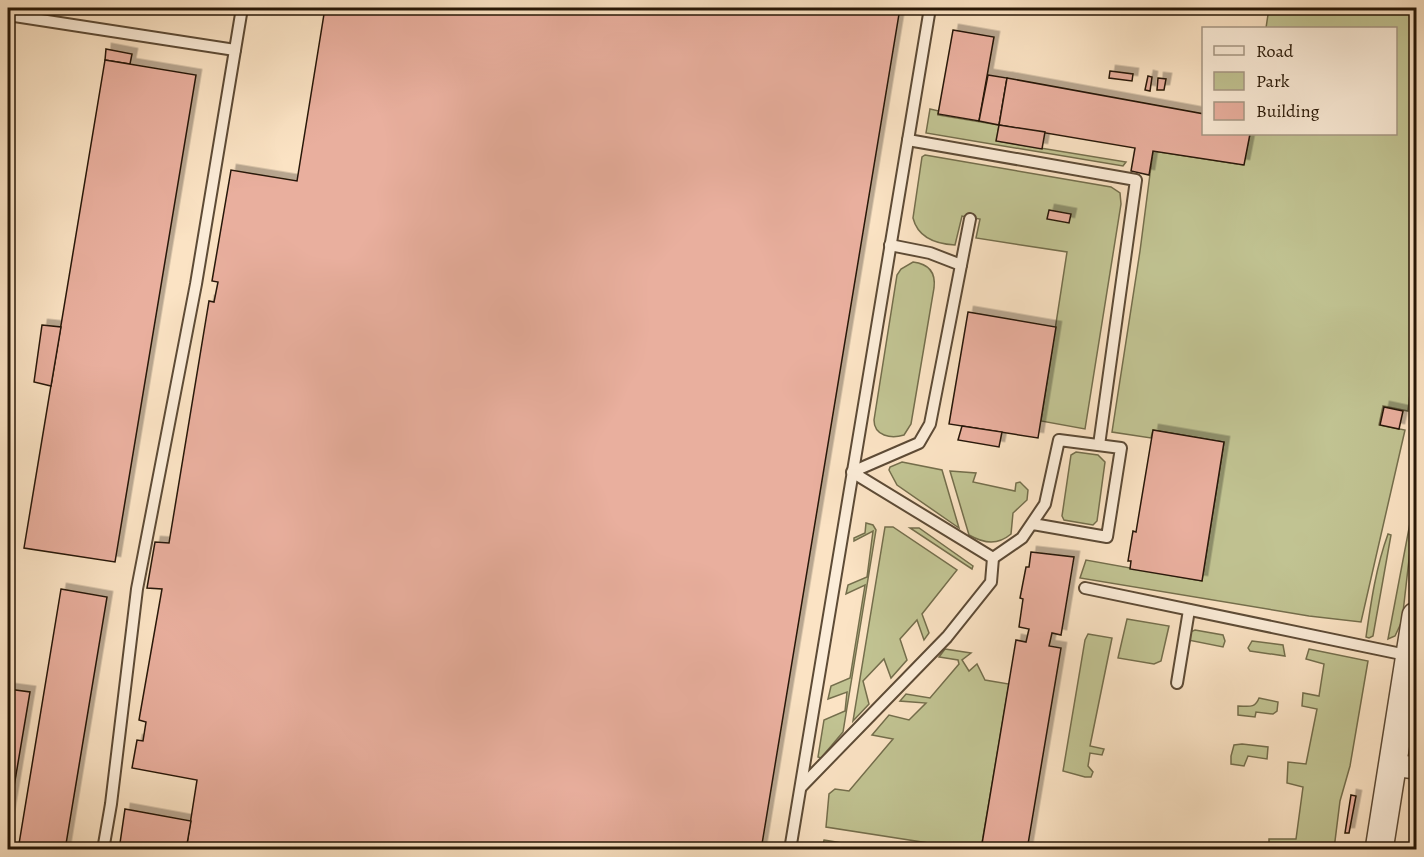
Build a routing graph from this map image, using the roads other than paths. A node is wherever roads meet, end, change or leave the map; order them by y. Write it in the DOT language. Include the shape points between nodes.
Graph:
graph roads {
  1 [pos="242,8"];
  2 [pos="930,8"];
  3 [pos="8,15"];
  4 [pos="235,50"];
  5 [pos="908,140"];
  6 [pos="970,219"];
  7 [pos="890,245"];
  8 [pos="961,265"];
  9 [pos="1099,445"];
  10 [pos="852,472"];
  11 [pos="1033,524"];
  12 [pos="993,558"];
  13 [pos="1085,588"];
  14 [pos="1189,610"];
  15 [pos="1416,616"];
  16 [pos="1411,656"];
  17 [pos="1177,683"];
  18 [pos="1404,767"];
  19 [pos="800,788"];
  20 [pos="104,849"];
  21 [pos="790,849"];
  22 [pos="1379,849"];
  1 -- 4 [label="lane"];
  2 -- 5 [label="lane"];
  3 -- 4 [label="lane"];
  4 -- 20 [label="lane" via="196,284 137,589"];
  5 -- 7 [label="lane"];
  5 -- 9 [label="lane" via="1137,180"];
  6 -- 8 [label="lane"];
  7 -- 8 [label="lane" via="930,253"];
  7 -- 10 [label="lane"];
  8 -- 10 [label="lane" via="930,424 919,443"];
  9 -- 11 [label="lane" via="1059,440 1045,504"];
  9 -- 11 [label="lane" via="1121,448 1107,537"];
  10 -- 12 [label="lane"];
  10 -- 19 [label="lane"];
  11 -- 12 [label="lane" via="1022,538"];
  12 -- 19 [label="lane" via="991,582 947,637"];
  13 -- 14 [label="lane"];
  14 -- 16 [label="lane"];
  14 -- 17 [label="lane"];
  15 -- 16 [label="street"];
  16 -- 18 [label="street"];
  18 -- 22 [label="street"];
  19 -- 21 [label="lane"];
}
